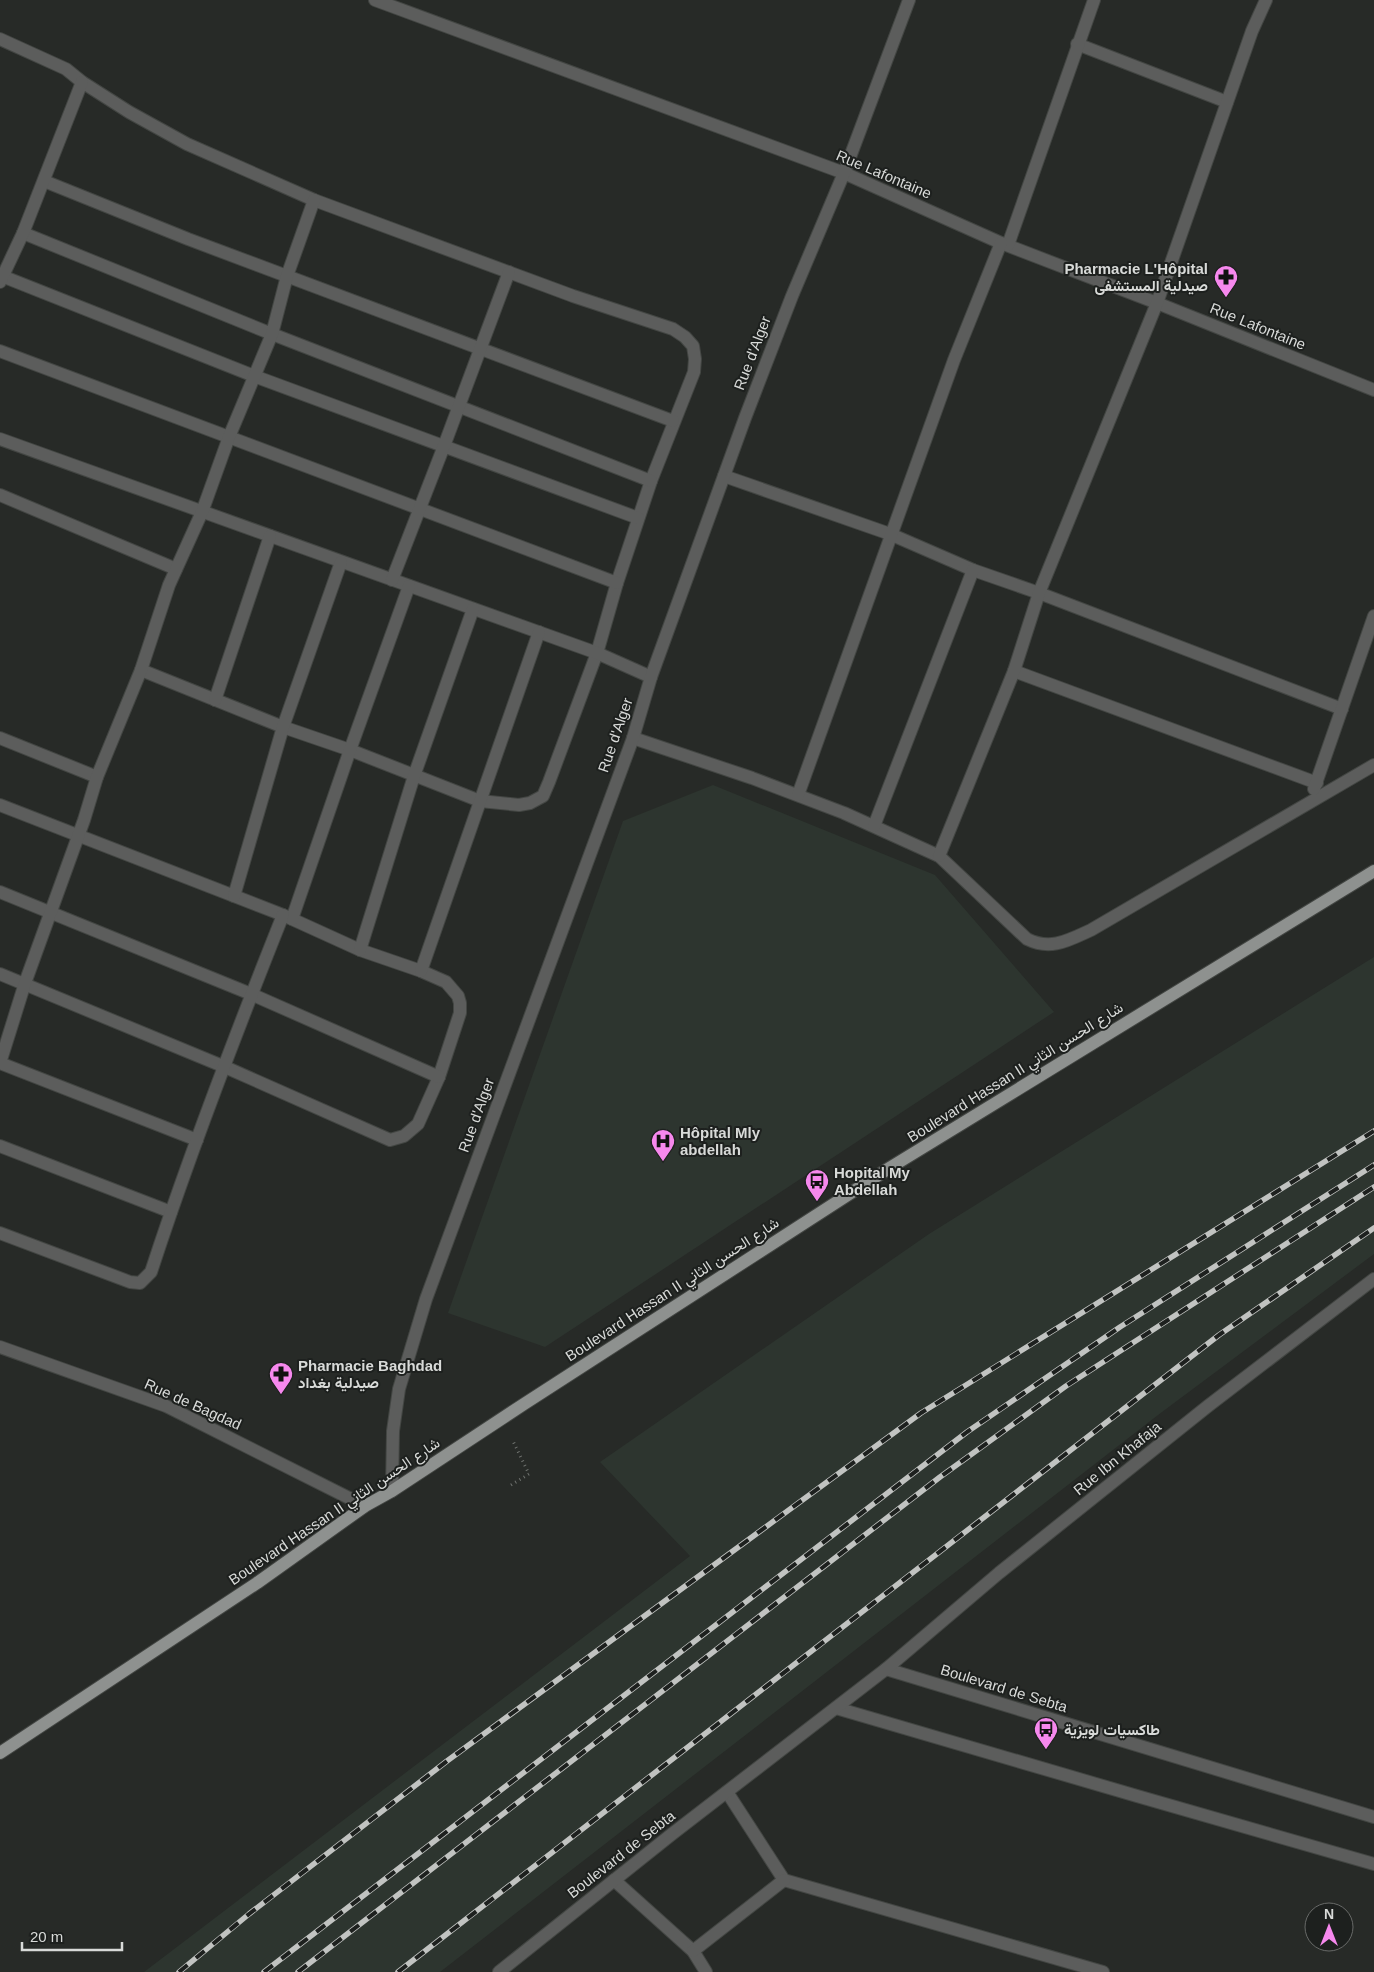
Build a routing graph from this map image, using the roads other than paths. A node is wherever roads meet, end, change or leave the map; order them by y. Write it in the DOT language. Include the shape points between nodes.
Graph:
graph roads {
  1 [pos="375,0"];
  2 [pos="909,0"];
  3 [pos="1094,0"];
  4 [pos="1266,0"];
  5 [pos="0,39"];
  6 [pos="1077,44"];
  7 [pos="82,82"];
  8 [pos="1227,102"];
  9 [pos="844,173"];
  10 [pos="44,181"];
  11 [pos="314,200"];
  12 [pos="23,233"];
  13 [pos="1004,244"];
  14 [pos="509,272"];
  15 [pos="287,276"];
  16 [pos="1,279"];
  17 [pos="1157,303"];
  18 [pos="272,334"];
  19 [pos="480,348"];
  20 [pos="0,351"];
  21 [pos="254,376"];
  22 [pos="1374,390"];
  23 [pos="459,407"];
  24 [pos="673,421"];
  25 [pos="230,436"];
  26 [pos="0,439"];
  27 [pos="444,446"];
  28 [pos="724,476"];
  29 [pos="651,481"];
  30 [pos="0,495"];
  31 [pos="420,509"];
  32 [pos="202,512"];
  33 [pos="638,518"];
  34 [pos="890,534"];
  35 [pos="270,536"];
  36 [pos="341,562"];
  37 [pos="176,568"];
  38 [pos="974,570"];
  39 [pos="392,580"];
  40 [pos="616,583"];
  41 [pos="409,586"];
  42 [pos="1039,593"];
  43 [pos="473,609"];
  44 [pos="1374,616"];
  45 [pos="539,632"];
  46 [pos="597,653"];
  47 [pos="141,670"];
  48 [pos="1014,670"];
  49 [pos="651,677"];
  50 [pos="215,700"];
  51 [pos="1342,709"];
  52 [pos="283,727"];
  53 [pos="0,738"];
  54 [pos="633,738"];
  55 [pos="350,750"];
  56 [pos="1374,765"];
  57 [pos="414,776"];
  58 [pos="97,777"];
  59 [pos="1316,783"];
  60 [pos="798,795"];
  61 [pos="480,801"];
  62 [pos="1310,802"];
  63 [pos="0,805"];
  64 [pos="874,826"];
  65 [pos="78,835"];
  66 [pos="939,856"];
  67 [pos="1374,871"];
  68 [pos="0,892"];
  69 [pos="234,896"];
  70 [pos="50,912"];
  71 [pos="287,917"];
  72 [pos="360,950"];
  73 [pos="421,971"];
  74 [pos="0,974"];
  75 [pos="25,983"];
  76 [pos="251,994"];
  77 [pos="225,1066"];
  78 [pos="440,1077"];
  79 [pos="198,1140"];
  80 [pos="0,1146"];
  81 [pos="171,1212"];
  82 [pos="0,1233"];
  83 [pos="1374,1279"];
  84 [pos="0,1347"];
  85 [pos="392,1491"];
  86 [pos="365,1506"];
  87 [pos="886,1669"];
  88 [pos="836,1708"];
  89 [pos="0,1753"];
  90 [pos="727,1792"];
  91 [pos="1374,1817"];
  92 [pos="1374,1864"];
  93 [pos="614,1880"];
  94 [pos="784,1880"];
  95 [pos="692,1951"];
  96 [pos="499,1972"];
  97 [pos="706,1972"];
  98 [pos="1104,1972"];
  1 -- 9 [label="street, Rue Lafontaine"];
  2 -- 9 [label="street, Rue d'Alger"];
  3 -- 6 [label="street"];
  4 -- 8 [label="street"];
  5 -- 7 [label="street" via="66,69"];
  6 -- 8 [label="street"];
  6 -- 13 [label="street"];
  7 -- 10 [label="street"];
  7 -- 11 [label="street" via="187,144"];
  8 -- 17 [label="street"];
  9 -- 13 [label="street, Rue Lafontaine"];
  9 -- 28 [label="street, Rue d'Alger" via="792,296"];
  10 -- 12 [label="street"];
  10 -- 15 [label="street"];
  11 -- 14 [label="street"];
  11 -- 15 [label="street"];
  12 -- 16 [label="street"];
  12 -- 18 [label="street"];
  13 -- 17 [label="street, Rue Lafontaine"];
  13 -- 34 [label="street" via="954,360"];
  14 -- 19 [label="street"];
  14 -- 24 [label="street" via="673,329 685,337 694,351 694,372"];
  15 -- 18 [label="street"];
  15 -- 19 [label="street"];
  16 -- 21 [label="street"];
  17 -- 22 [label="street, Rue Lafontaine"];
  17 -- 42 [label="street"];
  18 -- 21 [label="street"];
  18 -- 23 [label="street"];
  19 -- 23 [label="street"];
  19 -- 24 [label="street"];
  20 -- 25 [label="street"];
  21 -- 25 [label="street"];
  21 -- 27 [label="street"];
  23 -- 27 [label="street"];
  23 -- 29 [label="street"];
  24 -- 29 [label="street"];
  25 -- 31 [label="street"];
  25 -- 32 [label="street"];
  26 -- 32 [label="street"];
  27 -- 31 [label="street"];
  27 -- 33 [label="street"];
  28 -- 34 [label="street"];
  28 -- 49 [label="street, Rue d'Alger"];
  29 -- 33 [label="street"];
  30 -- 37 [label="street"];
  31 -- 39 [label="street"];
  31 -- 40 [label="street"];
  32 -- 35 [label="street"];
  32 -- 37 [label="street"];
  33 -- 40 [label="street"];
  34 -- 38 [label="street"];
  34 -- 60 [label="street"];
  35 -- 36 [label="street"];
  35 -- 50 [label="street"];
  36 -- 39 [label="street"];
  36 -- 52 [label="street"];
  37 -- 47 [label="street"];
  38 -- 42 [label="street"];
  38 -- 64 [label="street"];
  39 -- 41 [label="street"];
  40 -- 46 [label="street"];
  41 -- 43 [label="street"];
  41 -- 55 [label="street"];
  42 -- 48 [label="street"];
  42 -- 51 [label="street"];
  43 -- 45 [label="street"];
  43 -- 57 [label="street"];
  44 -- 51 [label="street"];
  45 -- 46 [label="street"];
  45 -- 61 [label="street"];
  46 -- 49 [label="street"];
  46 -- 61 [label="street" via="543,796 519,805"];
  47 -- 50 [label="street"];
  47 -- 58 [label="street"];
  48 -- 59 [label="street"];
  48 -- 66 [label="street"];
  49 -- 54 [label="street, Rue d'Alger"];
  50 -- 52 [label="street"];
  51 -- 59 [label="street"];
  52 -- 55 [label="street"];
  52 -- 69 [label="street"];
  53 -- 58 [label="street"];
  54 -- 60 [label="street"];
  54 -- 85 [label="street, Rue d'Alger" via="426,1300 399,1389 393,1431"];
  55 -- 57 [label="street"];
  55 -- 71 [label="street"];
  56 -- 62 [label="street"];
  57 -- 61 [label="street"];
  57 -- 72 [label="street"];
  58 -- 65 [label="street"];
  59 -- 62 [label="street"];
  60 -- 64 [label="street"];
  61 -- 73 [label="street"];
  62 -- 66 [label="street" via="1091,930 1051,945 1027,939"];
  63 -- 65 [label="street"];
  64 -- 66 [label="street"];
  65 -- 69 [label="street"];
  65 -- 70 [label="street"];
  67 -- 85 [label="main road, Boulevard Hassan II شارع الحسن الثاني" via="891,1167"];
  68 -- 70 [label="street"];
  69 -- 71 [label="street"];
  70 -- 75 [label="street"];
  70 -- 76 [label="street"];
  71 -- 72 [label="street"];
  71 -- 76 [label="street"];
  72 -- 73 [label="street"];
  73 -- 78 [label="street" via="446,982 460,1003 460,1013"];
  74 -- 75 [label="street"];
  75 -- 77 [label="street"];
  75 -- 79 [label="street" via="0,1063"];
  76 -- 77 [label="street"];
  76 -- 78 [label="street"];
  77 -- 78 [label="street" via="390,1140 404,1136 418,1124"];
  77 -- 79 [label="street"];
  79 -- 81 [label="street"];
  80 -- 81 [label="street"];
  81 -- 82 [label="street" via="151,1272 144,1281 136,1283"];
  83 -- 87 [label="street, Rue Ibn Khafaja" via="1006,1567"];
  84 -- 86 [label="street, Rue de Bagdad" via="166,1406"];
  85 -- 86 [label="main road, Boulevard Hassan II شارع الحسن الثاني"];
  86 -- 89 [label="main road, Boulevard Hassan II شارع الحسن الثاني" via="257,1583"];
  87 -- 88 [label="street, Boulevard de Sebta"];
  87 -- 91 [label="street, Boulevard de Sebta"];
  88 -- 90 [label="street, Boulevard de Sebta"];
  88 -- 92 [label="street"];
  90 -- 93 [label="street, Boulevard de Sebta"];
  90 -- 94 [label="street"];
  93 -- 95 [label="street"];
  93 -- 96 [label="street, Boulevard de Sebta"];
  94 -- 95 [label="street"];
  94 -- 98 [label="street"];
  95 -- 97 [label="street"];
}
